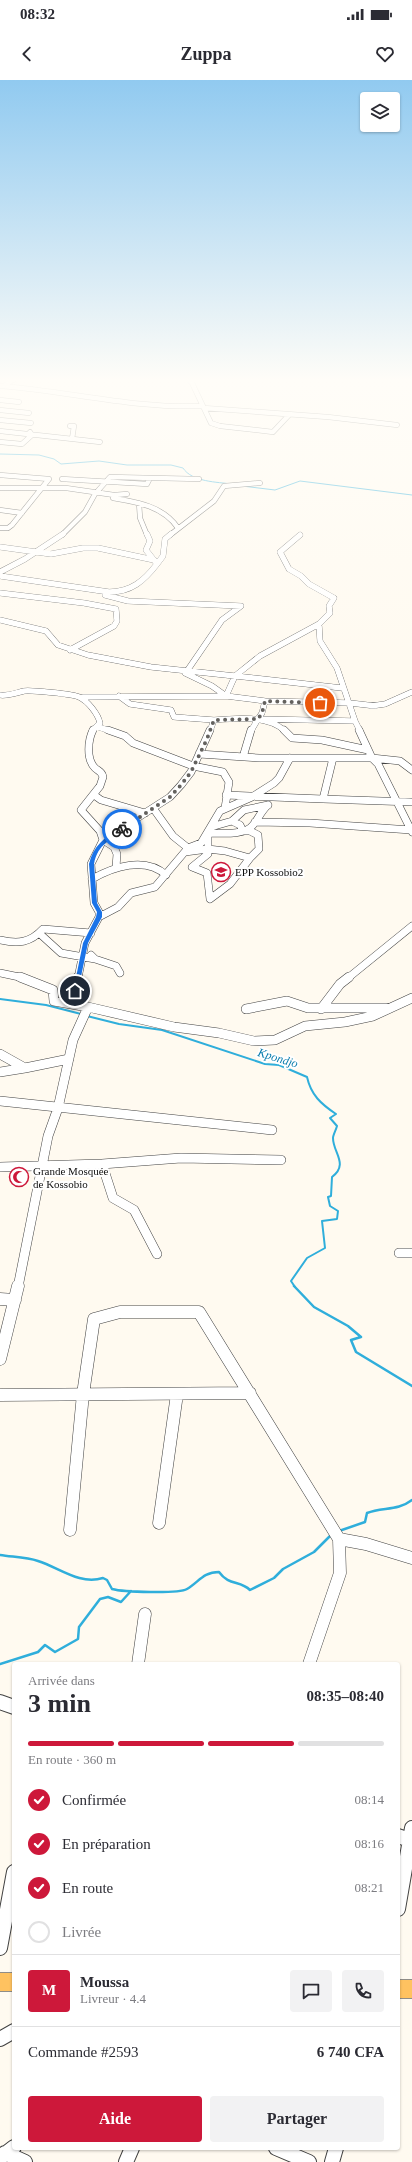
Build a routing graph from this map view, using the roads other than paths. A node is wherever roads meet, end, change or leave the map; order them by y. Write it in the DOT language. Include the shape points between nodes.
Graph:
graph roads {
  1 [pos="2,475"];
  2 [pos="110,477"];
  3 [pos="150,478"];
  4 [pos="62,479"];
  5 [pos="199,479"];
  6 [pos="85,480"];
  7 [pos="106,482"];
  8 [pos="260,483"];
  9 [pos="0,488"];
  10 [pos="41,489"];
  11 [pos="127,494"];
  12 [pos="95,495"];
  13 [pos="139,503"];
  14 [pos="0,510"];
  15 [pos="22,513"];
  16 [pos="0,528"];
  17 [pos="178,528"];
  18 [pos="300,535"];
  19 [pos="0,547"];
  20 [pos="36,552"];
  21 [pos="155,562"];
  22 [pos="0,572"];
  23 [pos="0,576"];
  24 [pos="97,590"];
  25 [pos="0,593"];
  26 [pos="0,620"];
  27 [pos="319,624"];
  28 [pos="70,650"];
  29 [pos="178,670"];
  30 [pos="187,671"];
  31 [pos="235,676"];
  32 [pos="342,688"];
  33 [pos="411,693"];
  34 [pos="0,695"];
  35 [pos="119,696"];
  36 [pos="226,696"];
  37 [pos="83,698"];
  38 [pos="265,701"];
  39 [pos="350,703"];
  40 [pos="376,706"];
  41 [pos="353,714"];
  42 [pos="258,719"];
  43 [pos="214,720"];
  44 [pos="344,721"];
  45 [pos="355,721"];
  46 [pos="98,727"];
  47 [pos="368,750"];
  48 [pos="199,754"];
  49 [pos="243,757"];
  50 [pos="290,758"];
  51 [pos="333,758"];
  52 [pos="372,758"];
  53 [pos="400,761"];
  54 [pos="412,761"];
  55 [pos="193,766"];
  56 [pos="412,770"];
  57 [pos="274,783"];
  58 [pos="94,795"];
  59 [pos="226,796"];
  60 [pos="252,797"];
  61 [pos="323,799"];
  62 [pos="269,801"];
  63 [pos="397,802"];
  64 [pos="412,802"];
  65 [pos="153,808"];
  66 [pos="225,808"];
  67 [pos="145,813"];
  68 [pos="232,821"];
  69 [pos="255,822"];
  70 [pos="209,830"];
  71 [pos="243,831"];
  72 [pos="411,831"];
  73 [pos="103,840"];
  74 [pos="208,848"];
  75 [pos="187,850"];
  76 [pos="250,858"];
  77 [pos="116,867"];
  78 [pos="166,875"];
  79 [pos="92,879"];
  80 [pos="99,917"];
  81 [pos="412,926"];
  82 [pos="39,933"];
  83 [pos="91,933"];
  84 [pos="0,940"];
  85 [pos="85,949"];
  86 [pos="83,958"];
  87 [pos="95,960"];
  88 [pos="0,973"];
  89 [pos="120,973"];
  90 [pos="412,998"];
  91 [pos="72,1004"];
  92 [pos="392,1007"];
  93 [pos="88,1008"];
  94 [pos="246,1009"];
  95 [pos="321,1009"];
  96 [pos="0,1054"];
  97 [pos="69,1059"];
  98 [pos="25,1068"];
  99 [pos="0,1072"];
  100 [pos="0,1101"];
  101 [pos="58,1108"];
  102 [pos="272,1130"];
  103 [pos="281,1160"];
  104 [pos="102,1164"];
  105 [pos="42,1165"];
  106 [pos="0,1168"];
  107 [pos="412,1253"];
  108 [pos="157,1254"];
  109 [pos="398,1254"];
  110 [pos="0,1299"];
  111 [pos="15,1300"];
  112 [pos="0,1359"];
  113 [pos="250,1393"];
  114 [pos="83,1394"];
  115 [pos="177,1394"];
  116 [pos="0,1395"];
  117 [pos="159,1523"];
  118 [pos="70,1530"];
  119 [pos="338,1537"];
  120 [pos="412,1558"];
  121 [pos="145,1614"];
  122 [pos="138,1662"];
  123 [pos="310,1662"];
  124 [pos="0,1702"];
  125 [pos="12,1706"];
  126 [pos="408,1836"];
  127 [pos="12,1883"];
  128 [pos="400,1894"];
  129 [pos="0,1948"];
  130 [pos="0,1982"];
  131 [pos="12,1982"];
  132 [pos="400,1989"];
  133 [pos="412,1989"];
  134 [pos="12,2032"];
  135 [pos="0,2039"];
  136 [pos="131,2150"];
  137 [pos="281,2150"];
  138 [pos="335,2150"];
  139 [pos="6,2153"];
  140 [pos="25,2162"];
  141 [pos="126,2162"];
  142 [pos="309,2162"];
  143 [pos="332,2162"];
  1 -- 10 [label="street" via="48,479"];
  2 -- 3 [label="street"];
  2 -- 6 [label="street"];
  2 -- 7 [label="street"];
  3 -- 5 [label="street"];
  3 -- 7 [label="street" via="147,484"];
  4 -- 6 [label="street"];
  6 -- 7 [label="street"];
  7 -- 12 [label="street"];
  8 -- 17 [label="street" via="224,486 214,501"];
  9 -- 10 [label="street"];
  10 -- 12 [label="street" via="66,488"];
  10 -- 15 [label="street"];
  11 -- 12 [label="street"];
  12 -- 13 [label="street"];
  12 -- 20 [label="street" via="73,525"];
  13 -- 17 [label="street" via="155,507 168,516"];
  13 -- 21 [label="street" via="139,516 150,541 146,550"];
  14 -- 15 [label="street"];
  15 -- 16 [label="street" via="11,527"];
  17 -- 21 [label="street" via="164,542 162,556"];
  18 -- 27 [label="street" via="280,552 289,569 334,598 329,606 330,613"];
  19 -- 20 [label="street"];
  20 -- 21 [label="street" via="54,553 91,547"];
  20 -- 22 [label="street"];
  21 -- 24 [label="street" via="145,580 126,591 113,593"];
  23 -- 24 [label="street"];
  24 -- 30 [label="street" via="108,597 128,601 242,606 222,620"];
  25 -- 28 [label="street" via="116,609 114,626"];
  26 -- 28 [label="street" via="46,631 54,642"];
  27 -- 31 [label="street" via="260,656"];
  27 -- 32 [label="street" via="318,635 337,666"];
  28 -- 29 [label="street" via="129,663"];
  29 -- 30 [label="street"];
  29 -- 36 [label="street" via="212,686"];
  30 -- 31 [label="street"];
  31 -- 32 [label="street"];
  31 -- 36 [label="street"];
  32 -- 39 [label="street"];
  33 -- 40 [label="street"];
  34 -- 37 [label="street" via="8,696 30,691"];
  35 -- 36 [label="street"];
  35 -- 37 [label="street"];
  35 -- 43 [label="street" via="130,704 171,710 174,717"];
  36 -- 38 [label="street"];
  37 -- 46 [label="street" via="101,720"];
  38 -- 39 [label="street"];
  38 -- 42 [label="street"];
  39 -- 40 [label="street"];
  39 -- 41 [label="street"];
  40 -- 41 [label="street" via="359,707"];
  41 -- 44 [label="street"];
  41 -- 45 [label="street"];
  42 -- 43 [label="street"];
  42 -- 44 [label="street"];
  42 -- 47 [label="street" via="283,729 292,738 322,740"];
  42 -- 49 [label="street" via="250,733"];
  43 -- 48 [label="street"];
  44 -- 45 [label="street"];
  45 -- 47 [label="street"];
  46 -- 55 [label="street"];
  46 -- 58 [label="street" via="92,732 89,752 94,766 102,772 103,778"];
  47 -- 52 [label="street"];
  48 -- 49 [label="street"];
  48 -- 55 [label="street"];
  49 -- 50 [label="street"];
  50 -- 51 [label="street"];
  50 -- 57 [label="street"];
  51 -- 52 [label="street"];
  51 -- 61 [label="street"];
  52 -- 53 [label="street"];
  52 -- 63 [label="street" via="378,764"];
  53 -- 54 [label="street"];
  53 -- 56 [label="street"];
  55 -- 59 [label="street" via="223,772 229,782"];
  55 -- 65 [label="street" via="186,780 176,791"];
  57 -- 60 [label="street"];
  57 -- 62 [label="street"];
  58 -- 67 [label="street" via="101,800"];
  58 -- 73 [label="street" via="81,810 100,831"];
  59 -- 60 [label="street"];
  59 -- 66 [label="street"];
  60 -- 62 [label="street"];
  60 -- 66 [label="street"];
  61 -- 62 [label="street"];
  61 -- 63 [label="street"];
  62 -- 68 [label="street" via="244,810"];
  62 -- 69 [label="street"];
  63 -- 64 [label="street"];
  63 -- 72 [label="street"];
  65 -- 67 [label="street"];
  65 -- 75 [label="street" via="172,836"];
  66 -- 70 [label="street" via="220,811"];
  67 -- 73 [label="street"];
  68 -- 70 [label="street"];
  68 -- 71 [label="street" via="240,825"];
  69 -- 71 [label="street" via="252,827"];
  69 -- 72 [label="street" via="310,823"];
  70 -- 71 [label="street"];
  70 -- 74 [label="street"];
  70 -- 75 [label="street" via="201,843"];
  71 -- 76 [label="street" via="258,835 259,849"];
  73 -- 77 [label="street" via="116,848"];
  73 -- 79 [label="street" via="93,858"];
  74 -- 75 [label="street"];
  74 -- 76 [label="street" via="227,850"];
  74 -- 76 [label="street" via="208,854 192,867 207,874 210,899 224,889"];
  75 -- 78 [label="street"];
  77 -- 78 [label="street" via="128,865 160,870"];
  77 -- 79 [label="street"];
  78 -- 80 [label="street" via="155,887 131,893 118,907"];
  79 -- 80 [label="street" via="94,903"];
  80 -- 83 [label="street"];
  81 -- 95 [label="street" via="340,984"];
  82 -- 83 [label="street" via="43,929"];
  82 -- 84 [label="street" via="25,943"];
  82 -- 86 [label="street" via="61,954"];
  83 -- 85 [label="street"];
  85 -- 86 [label="street"];
  85 -- 87 [label="street"];
  86 -- 87 [label="street"];
  86 -- 91 [label="street"];
  87 -- 89 [label="street" via="116,966"];
  88 -- 91 [label="street" via="28,978 53,990 54,1001"];
  90 -- 92 [label="street"];
  91 -- 93 [label="street"];
  92 -- 93 [label="street" via="372,1016 345,1022 305,1026 275,1040 254,1041 219,1033 174,1028"];
  92 -- 95 [label="street"];
  93 -- 97 [label="street" via="73,1040"];
  94 -- 95 [label="street" via="287,1002"];
  96 -- 98 [label="street"];
  97 -- 98 [label="street"];
  97 -- 101 [label="street"];
  98 -- 99 [label="street"];
  100 -- 101 [label="street"];
  101 -- 102 [label="street"];
  101 -- 105 [label="street" via="48,1136"];
  103 -- 104 [label="street" via="181,1158"];
  104 -- 105 [label="street"];
  104 -- 108 [label="street" via="113,1198 134,1210"];
  105 -- 106 [label="street"];
  105 -- 111 [label="street"];
  107 -- 109 [label="street"];
  110 -- 111 [label="street"];
  111 -- 112 [label="street"];
  113 -- 114 [label="street" via="199,1312 120,1312 94,1319"];
  113 -- 115 [label="street"];
  113 -- 119 [label="street"];
  114 -- 115 [label="street"];
  114 -- 116 [label="street"];
  114 -- 118 [label="street"];
  115 -- 117 [label="street"];
  119 -- 120 [label="street"];
  119 -- 123 [label="street" via="340,1573"];
  121 -- 122 [label="street"];
  124 -- 125 [label="street"];
  126 -- 128 [label="street"];
  127 -- 129 [label="street"];
  130 -- 131 [label="main road"];
  132 -- 133 [label="main road"];
  134 -- 135 [label="street"];
  136 -- 141 [label="street"];
  137 -- 142 [label="street"];
  138 -- 143 [label="street"];
  139 -- 140 [label="street"];
}
